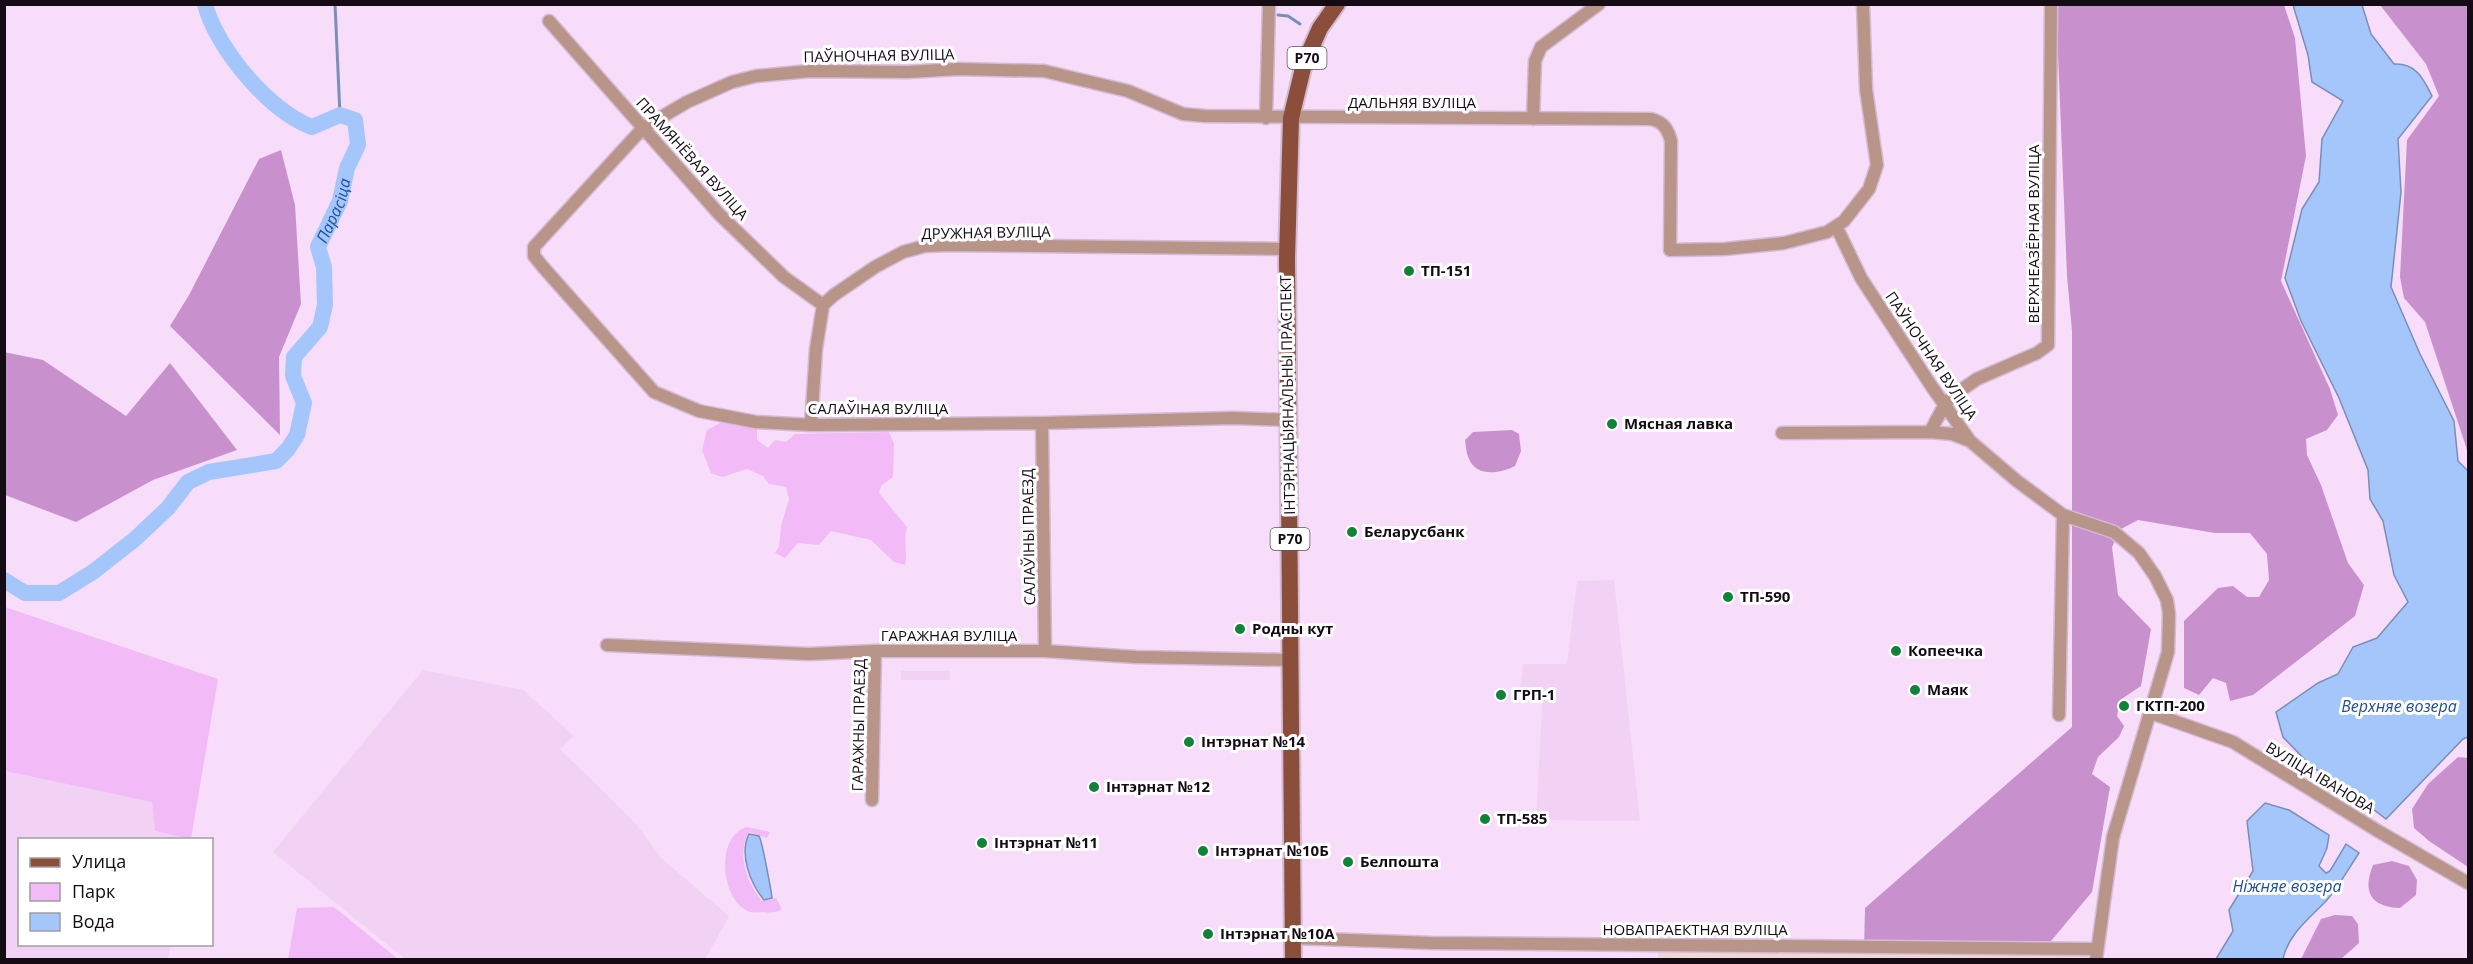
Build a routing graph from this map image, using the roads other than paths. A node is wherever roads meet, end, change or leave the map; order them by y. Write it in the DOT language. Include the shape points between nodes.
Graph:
graph roads {
  1 [pos="1269,4"];
  2 [pos="1336,4"];
  3 [pos="1599,4"];
  4 [pos="1863,4"];
  5 [pos="2051,4"];
  6 [pos="549,21"];
  7 [pos="1266,118"];
  8 [pos="1291,118"];
  9 [pos="1533,119"];
  10 [pos="643,128"];
  11 [pos="1837,228"];
  12 [pos="1287,249"];
  13 [pos="534,256"];
  14 [pos="823,305"];
  15 [pos="1945,404"];
  16 [pos="1288,420"];
  17 [pos="1042,423"];
  18 [pos="811,425"];
  19 [pos="1930,432"];
  20 [pos="1782,433"];
  21 [pos="1970,441"];
  22 [pos="2063,515"];
  23 [pos="607,645"];
  24 [pos="875,651"];
  25 [pos="1045,651"];
  26 [pos="1291,660"];
  27 [pos="2151,713"];
  28 [pos="2059,715"];
  29 [pos="872,800"];
  30 [pos="2469,883"];
  31 [pos="1293,938"];
  32 [pos="2096,954"];
  33 [pos="1293,960"];
  1 -- 7 [label="street"];
  2 -- 8 [label="main road, Р70" via="1304,64"];
  3 -- 9 [label="street" via="1541,47 1535,61"];
  4 -- 11 [label="street" via="1866,89 1877,165 1869,189"];
  5 -- 15 [label="street, ВЕРХНЕАЗЁРНАЯ ВУЛІЦА" via="2048,345 1977,379"];
  6 -- 10 [label="street, ПРАМЯНЁВАЯ ВУЛІЦА"];
  7 -- 8 [label="street, ПАЎНОЧНАЯ ВУЛІЦА"];
  7 -- 10 [label="street, ПАЎНОЧНАЯ ВУЛІЦА" via="1183,114 1128,92 1044,71 810,71 732,82"];
  8 -- 9 [label="street, ДАЛЬНЯЯ ВУЛІЦА"];
  8 -- 12 [label="main road, ІНТЭРНАЦЫЯНАЛЬНЫ ПРАСПЕКТ / Р70"];
  9 -- 11 [label="street, ДАЛЬНЯЯ ВУЛІЦА" via="1651,119 1662,123 1672,147 1670,249 1772,244 1805,239"];
  10 -- 13 [label="street, ПАЎНОЧНАЯ ВУЛІЦА" via="534,247"];
  10 -- 14 [label="street, ПРАМЯНЁВАЯ ВУЛІЦА" via="719,214 784,277"];
  11 -- 15 [label="street, ПАЎНОЧНАЯ ВУЛІЦА" via="1861,278"];
  12 -- 14 [label="street, ДРУЖНАЯ ВУЛІЦА" via="925,246 875,267"];
  12 -- 16 [label="main road, ІНТЭРНАЦЫЯНАЛЬНЫ ПРАСПЕКТ / Р70"];
  13 -- 18 [label="street, САЛАЎІНАЯ ВУЛІЦА" via="654,392 699,411 756,422"];
  14 -- 18 [label="street"];
  15 -- 19 [label="street, ВЕРХНЕАЗЁРНАЯ ВУЛІЦА"];
  15 -- 21 [label="street, ПАЎНОЧНАЯ ВУЛІЦА"];
  16 -- 17 [label="street, САЛАЎІНАЯ ВУЛІЦА"];
  16 -- 26 [label="main road, ІНТЭРНАЦЫЯНАЛЬНЫ ПРАСПЕКТ / Р70"];
  17 -- 18 [label="street, САЛАЎІНАЯ ВУЛІЦА"];
  17 -- 25 [label="street, САЛАЎІНЫ ПРАЕЗД"];
  19 -- 20 [label="street"];
  19 -- 21 [label="street"];
  21 -- 22 [label="street, ПАЎНОЧНАЯ ВУЛІЦА"];
  22 -- 27 [label="street, ПАЎНОЧНАЯ ВУЛІЦА" via="2114,532 2139,554 2167,600 2168,652"];
  22 -- 28 [label="street"];
  23 -- 24 [label="street, ГАРАЖНАЯ ВУЛІЦА" via="809,654"];
  24 -- 25 [label="street, ГАРАЖНАЯ ВУЛІЦА"];
  24 -- 29 [label="street, ГАРАЖНЫ ПРАЕЗД"];
  25 -- 26 [label="street, ГАРАЖНАЯ ВУЛІЦА"];
  26 -- 31 [label="main road, ІНТЭРНАЦЫЯНАЛЬНЫ ПРАСПЕКТ / Р70"];
  27 -- 30 [label="street, ВУЛІЦА ІВАНОВА" via="2233,742"];
  27 -- 32 [label="street, ПАЎНОЧНАЯ ВУЛІЦА" via="2113,837"];
  31 -- 32 [label="street, НОВАПРАЕКТНАЯ ВУЛІЦА" via="1432,944"];
  31 -- 33 [label="main road, ІНТЭРНАЦЫЯНАЛЬНЫ ПРАСПЕКТ / Р70"];
}
